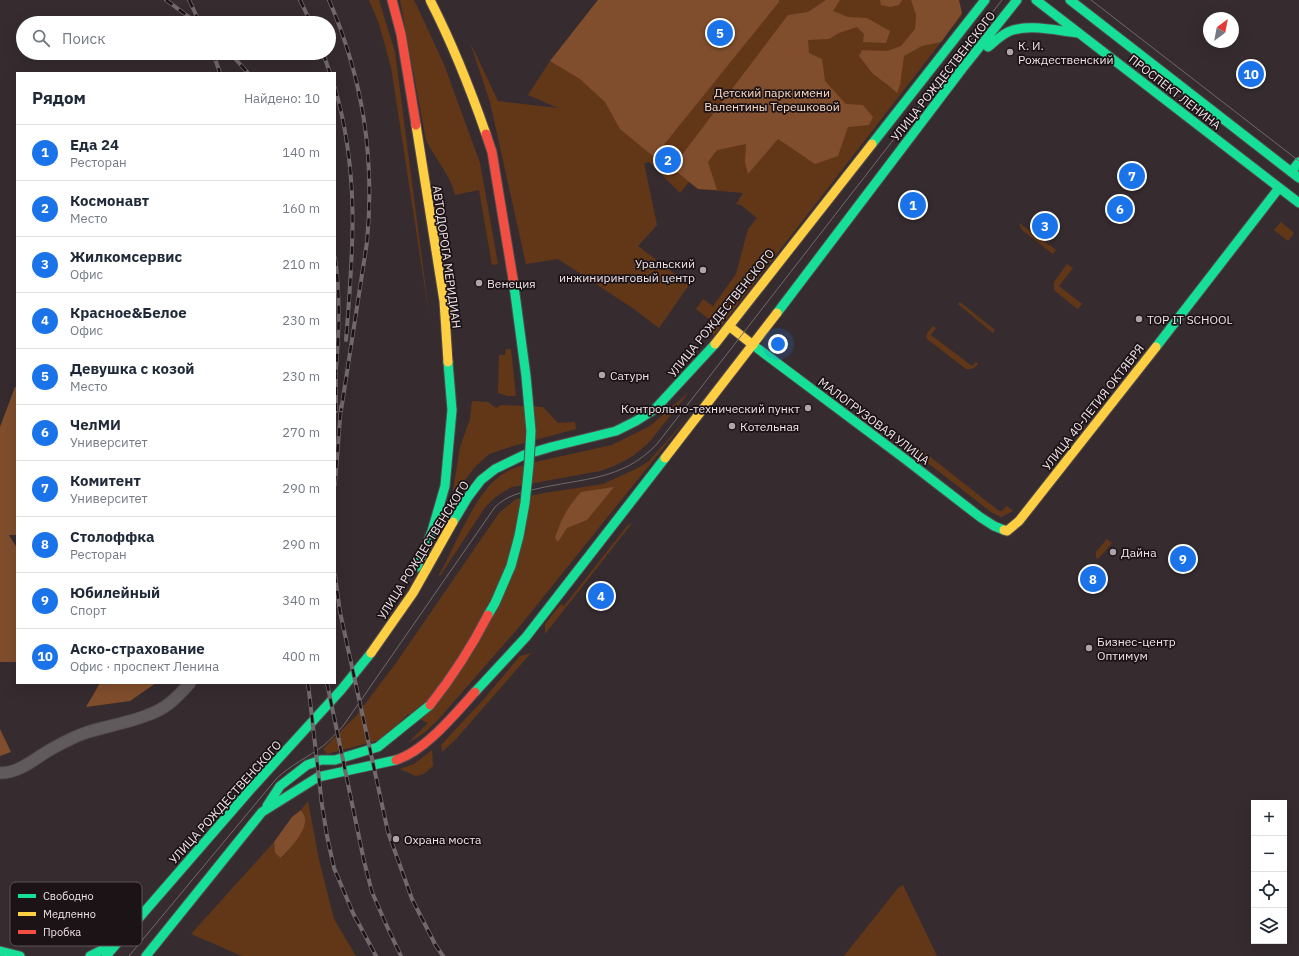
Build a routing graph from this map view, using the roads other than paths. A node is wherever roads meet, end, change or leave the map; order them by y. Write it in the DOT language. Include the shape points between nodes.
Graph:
graph roads {
  1 [pos="392,0"];
  2 [pos="430,0"];
  3 [pos="985,0"];
  4 [pos="1017,0"];
  5 [pos="1036,0"];
  6 [pos="1070,0"];
  7 [pos="1079,33"];
  8 [pos="962,69"];
  9 [pos="1299,162"];
  10 [pos="1299,178"];
  11 [pos="1285,180"];
  12 [pos="1299,203"];
  13 [pos="729,326"];
  14 [pos="753,345"];
  15 [pos="1008,531"];
  16 [pos="388,628"];
  17 [pos="189,684"];
  18 [pos="430,705"];
  19 [pos="410,734"];
  20 [pos="387,752"];
  21 [pos="363,768"];
  22 [pos="0,773"];
  23 [pos="262,812"];
  24 [pos="142,915"];
  25 [pos="109,946"];
  26 [pos="115,946"];
  27 [pos="0,952"];
  28 [pos="20,956"];
  29 [pos="90,956"];
  30 [pos="106,956"];
  31 [pos="146,956"];
  1 -- 16 [label="main road, АВТОДОРОГА МЕРИДИАН" via="402,41 444,301 452,410 445,486 438,512 416,571"];
  2 -- 18 [label="main road, bridge" via="471,90 492,152 511,264 526,376 530,431 525,503 511,566 495,603 471,647"];
  3 -- 13 [label="main road, УЛИЦА РОЖДЕСТВЕНСКОГО" via="973,9"];
  4 -- 8 [label="main road, УЛИЦА РОЖДЕСТВЕНСКОГО"];
  5 -- 7 [label="main road, ПРОСПЕКТ ЛЕНИНА"];
  6 -- 11 [label="main road, ПРОСПЕКТ ЛЕНИНА"];
  7 -- 8 [label="main road" via="1016,29 999,38"];
  7 -- 11 [label="main road, ПРОСПЕКТ ЛЕНИНА"];
  8 -- 14 [label="main road, УЛИЦА РОЖДЕСТВЕНСКОГО"];
  9 -- 11 [label="main road, УЛИЦА 40-ЛЕТИЯ ОКТЯБРЯ"];
  10 -- 11 [label="main road, ПРОСПЕКТ ЛЕНИНА"];
  11 -- 12 [label="main road, ПРОСПЕКТ ЛЕНИНА"];
  11 -- 15 [label="main road, УЛИЦА 40-ЛЕТИЯ ОКТЯБРЯ" via="1053,478"];
  13 -- 14 [label="main road, МАЛОГРУЗОВАЯ УЛИЦА"];
  13 -- 16 [label="main road, УЛИЦА РОЖДЕСТВЕНСКОГО" via="666,398 636,422 616,431 524,455 481,480 457,514 413,593"];
  14 -- 15 [label="main road, МАЛОГРУЗОВАЯ УЛИЦА" via="980,517"];
  14 -- 21 [label="main road, УЛИЦА РОЖДЕСТВЕНСКОГО" via="516,648 445,725 419,748 404,757"];
  16 -- 24 [label="main road, УЛИЦА РОЖДЕСТВЕНСКОГО" via="341,690"];
  17 -- 22 [label="street" via="177,698 156,712 86,732 55,747 31,763 7,773"];
  18 -- 19 [label="main road"];
  18 -- 23 [label="main road" via="378,747 335,760 321,760 307,765 280,786"];
  20 -- 21 [label="main road"];
  21 -- 23 [label="main road, УЛИЦА РОЖДЕСТВЕНСКОГО" via="318,777"];
  23 -- 31 [label="main road, УЛИЦА РОЖДЕСТВЕНСКОГО"];
  25 -- 29 [label="main road"];
  26 -- 30 [label="main road, УЛИЦА РОЖДЕСТВЕНСКОГО"];
  27 -- 28 [label="main road"];
}
